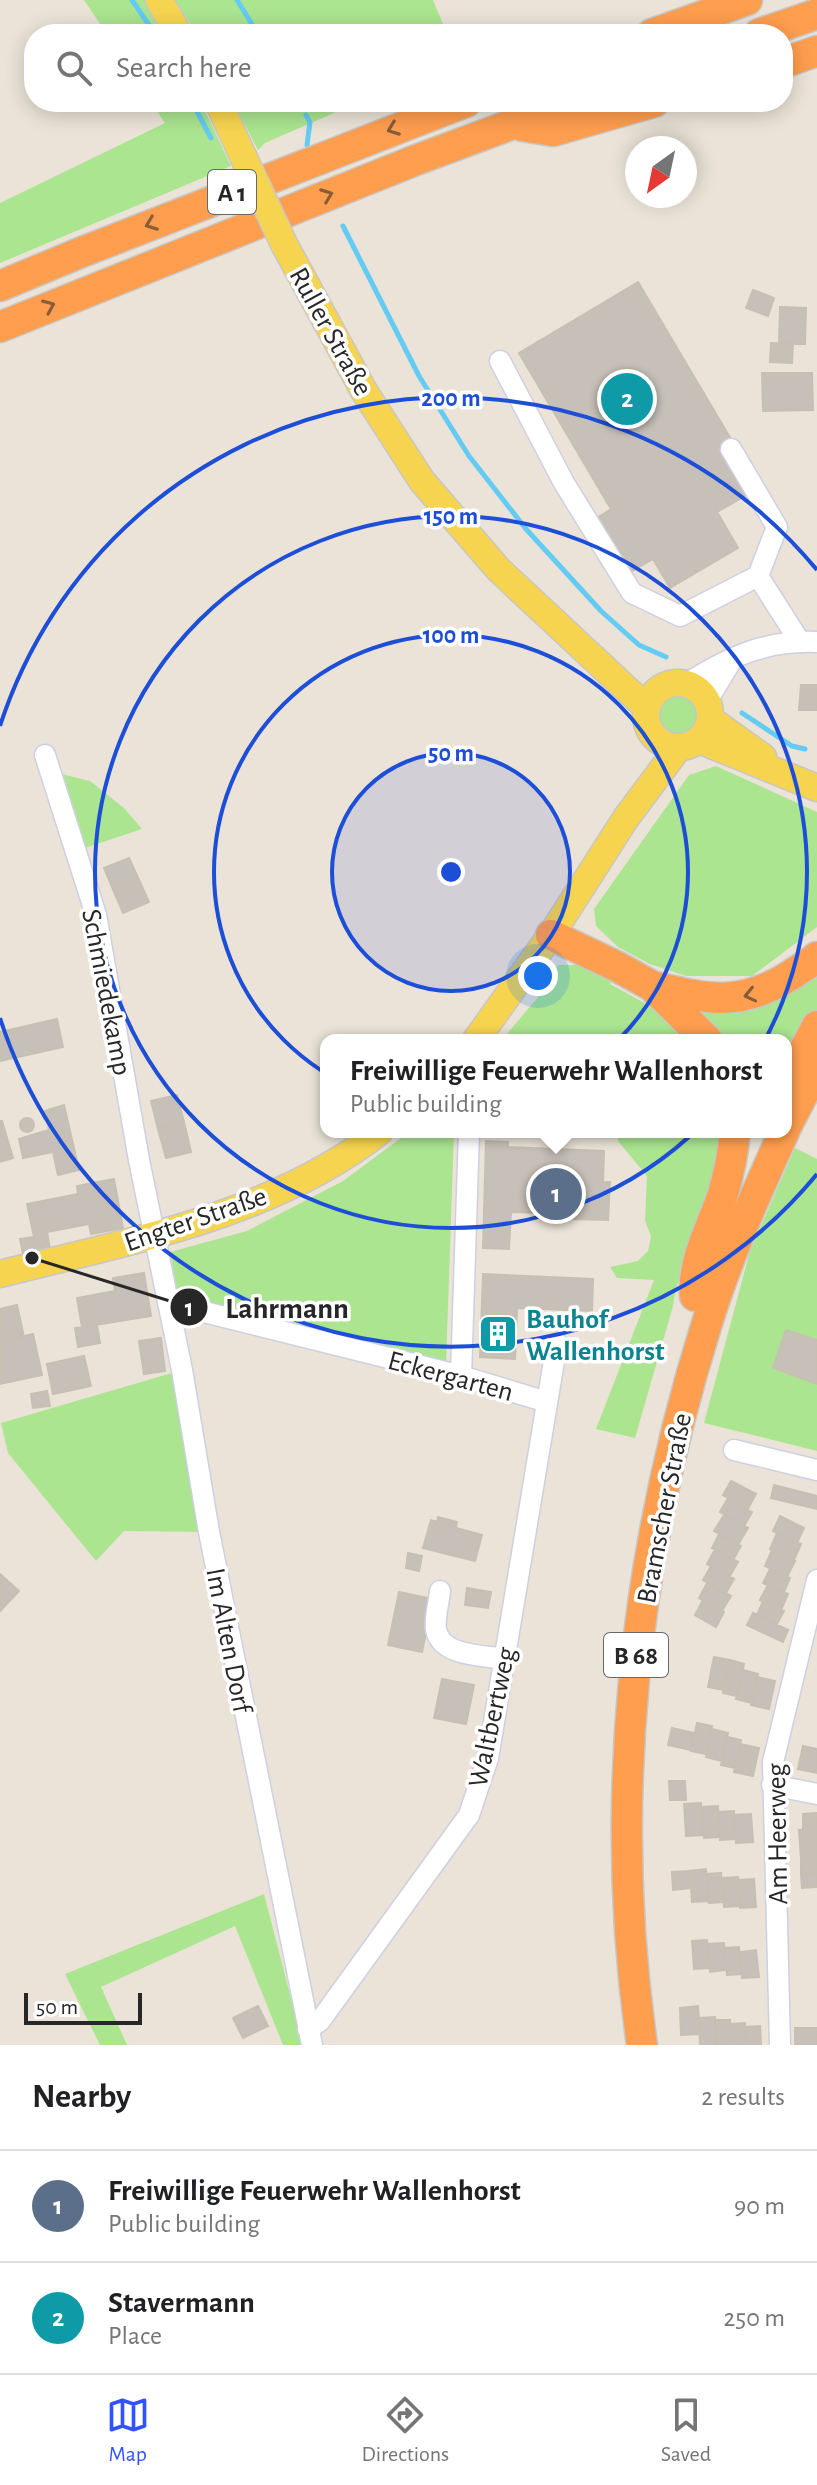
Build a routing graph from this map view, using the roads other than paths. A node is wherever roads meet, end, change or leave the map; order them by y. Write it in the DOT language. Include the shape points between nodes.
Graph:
graph roads {
  1 [pos="159,0"];
  2 [pos="747,0"];
  3 [pos="817,14"];
  4 [pos="173,24"];
  5 [pos="680,24"];
  6 [pos="788,24"];
  7 [pos="817,51"];
  8 [pos="793,59"];
  9 [pos="223,112"];
  10 [pos="440,112"];
  11 [pos="545,112"];
  12 [pos="619,112"];
  13 [pos="513,124"];
  14 [pos="0,286"];
  15 [pos="0,327"];
  16 [pos="500,361"];
  17 [pos="731,449"];
  18 [pos="758,576"];
  19 [pos="808,642"];
  20 [pos="733,658"];
  21 [pos="665,693"];
  22 [pos="699,727"];
  23 [pos="654,736"];
  24 [pos="45,755"];
  25 [pos="817,788"];
  26 [pos="626,818"];
  27 [pos="556,927"];
  28 [pos="817,957"];
  29 [pos="652,986"];
  30 [pos="817,1026"];
  31 [pos="480,1034"];
  32 [pos="701,1034"];
  33 [pos="817,1067"];
  34 [pos="792,1074"];
  35 [pos="792,1116"];
  36 [pos="370,1138"];
  37 [pos="469,1138"];
  38 [pos="734,1138"];
  39 [pos="761,1138"];
  40 [pos="782,1138"];
  41 [pos="155,1234"];
  42 [pos="0,1274"];
  43 [pos="695,1296"];
  44 [pos="168,1303"];
  45 [pos="557,1343"];
  46 [pos="461,1376"];
  47 [pos="547,1402"];
  48 [pos="734,1450"];
  49 [pos="817,1470"];
  50 [pos="817,1580"];
  51 [pos="440,1591"];
  52 [pos="504,1659"];
  53 [pos="772,1785"];
  54 [pos="817,1794"];
  55 [pos="310,2037"];
  56 [pos="623,2045"];
  57 [pos="642,2045"];
  58 [pos="780,2045"];
  1 -- 4 [label="main road"];
  2 -- 5 [label="highway"];
  3 -- 6 [label="highway"];
  7 -- 8 [label="highway"];
  9 -- 21 [label="main road, Ruller Straße, bridge" via="284,244 364,391 422,481 499,570 578,643"];
  10 -- 14 [label="highway, A 1, one-way"];
  11 -- 13 [label="highway, A 1"];
  12 -- 13 [label="highway" via="553,131"];
  15 -- 13 [label="highway, A 1, one-way"];
  16 -- 18 [label="street" via="564,483 632,593 680,616"];
  17 -- 18 [label="street" via="777,527"];
  18 -- 19 [label="street"];
  19 -- 20 [label="street" via="766,646"];
  20 -- 21 [label="street"];
  20 -- 22 [label="street"];
  21 -- 22 [label="main road" via="702,693"];
  21 -- 23 [label="main road" via="646,718"];
  22 -- 23 [label="main road" via="670,746"];
  22 -- 25 [label="main road"];
  22 -- 26 [label="main road"];
  23 -- 26 [label="main road"];
  24 -- 41 [label="street, Schmiedekamp" via="96,915"];
  26 -- 27 [label="main road"];
  27 -- 29 [label="highway"];
  27 -- 31 [label="main road"];
  28 -- 29 [label="highway, one-way" via="769,990 746,997"];
  29 -- 32 [label="highway"];
  30 -- 34 [label="highway"];
  33 -- 35 [label="highway, Bramscher Straße / B 68"];
  36 -- 41 [label="main road, Engter Straße" via="307,1177"];
  37 -- 46 [label="street"];
  38 -- 43 [label="highway" via="723,1193 693,1275"];
  39 -- 43 [label="highway, Bramscher Straße / B 68"];
  40 -- 57 [label="highway, Bramscher Straße / B 68" via="708,1319 670,1454 647,1570 632,1679 626,1849"];
  41 -- 42 [label="main road, Engter Straße"];
  41 -- 44 [label="street, Im Alten Dorf"];
  43 -- 56 [label="highway, Bramscher Straße / B 68" via="653,1441 614,1683 609,1865"];
  44 -- 46 [label="street, Eckergarten"];
  44 -- 55 [label="street, Im Alten Dorf"];
  45 -- 47 [label="street, Waltbertweg"];
  46 -- 47 [label="street, Eckergarten"];
  47 -- 52 [label="street, Waltbertweg"];
  48 -- 49 [label="street"];
  50 -- 53 [label="street, Am Heerweg"];
  51 -- 52 [label="street" via="437,1631 446,1646"];
  52 -- 55 [label="street, Waltbertweg" via="488,1758 469,1815"];
  53 -- 54 [label="street"];
  53 -- 58 [label="street, Am Heerweg"];
}
